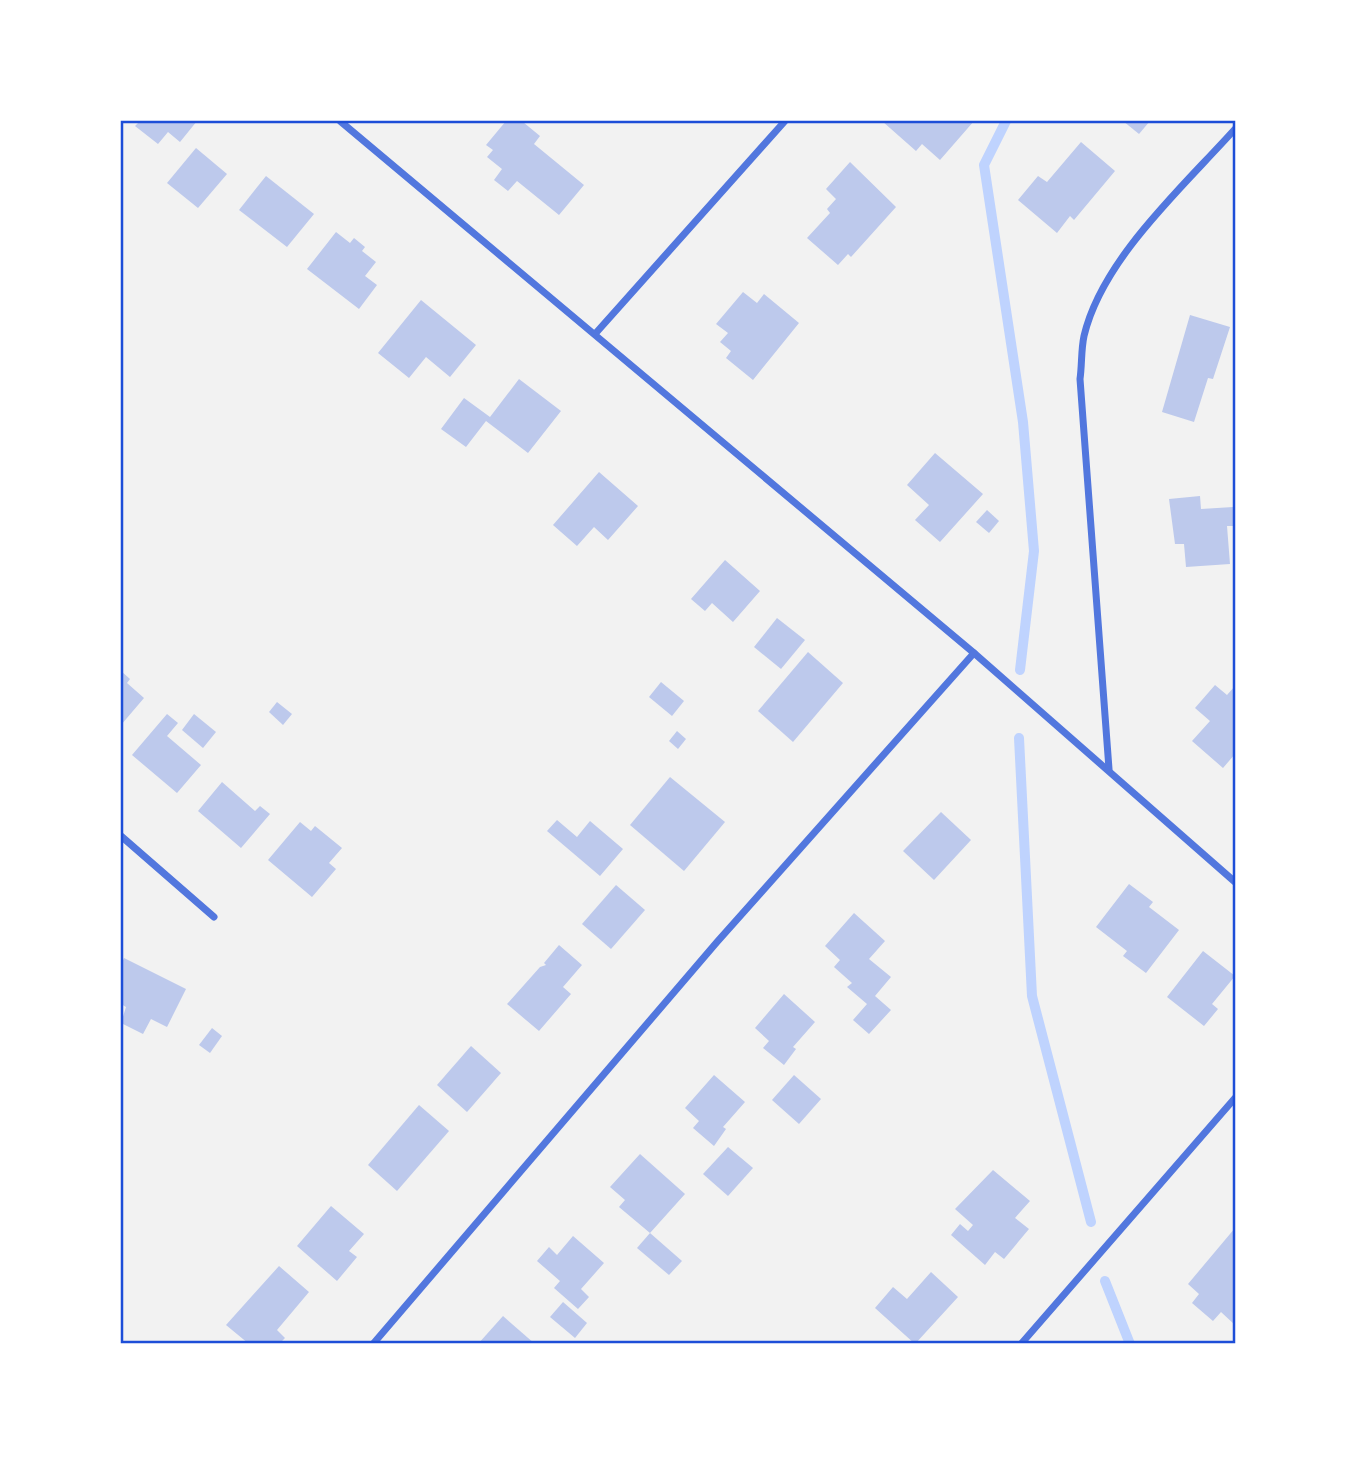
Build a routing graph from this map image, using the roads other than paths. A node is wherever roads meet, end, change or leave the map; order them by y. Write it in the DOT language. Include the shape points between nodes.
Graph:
graph roads {
  1 [pos="340,121"];
  2 [pos="786,121"];
  3 [pos="1235,129"];
  4 [pos="595,334"];
  5 [pos="974,653"];
  6 [pos="1109,769"];
  7 [pos="121,836"];
  8 [pos="1235,866"];
  9 [pos="1228,875"];
  10 [pos="1235,882"];
  11 [pos="214,917"];
  12 [pos="1235,1098"];
  13 [pos="373,1344"];
  14 [pos="1021,1344"];
  1 -- 4 [label="street"];
  2 -- 4 [label="street"];
  3 -- 6 [label="street" via="1112,270 1084,337 1080,379"];
  4 -- 5 [label="street"];
  5 -- 6 [label="street"];
  5 -- 13 [label="street" via="717,942"];
  6 -- 9 [label="street"];
  7 -- 11 [label="street"];
  8 -- 9 [label="street"];
  9 -- 10 [label="street"];
  12 -- 14 [label="street"];
}
